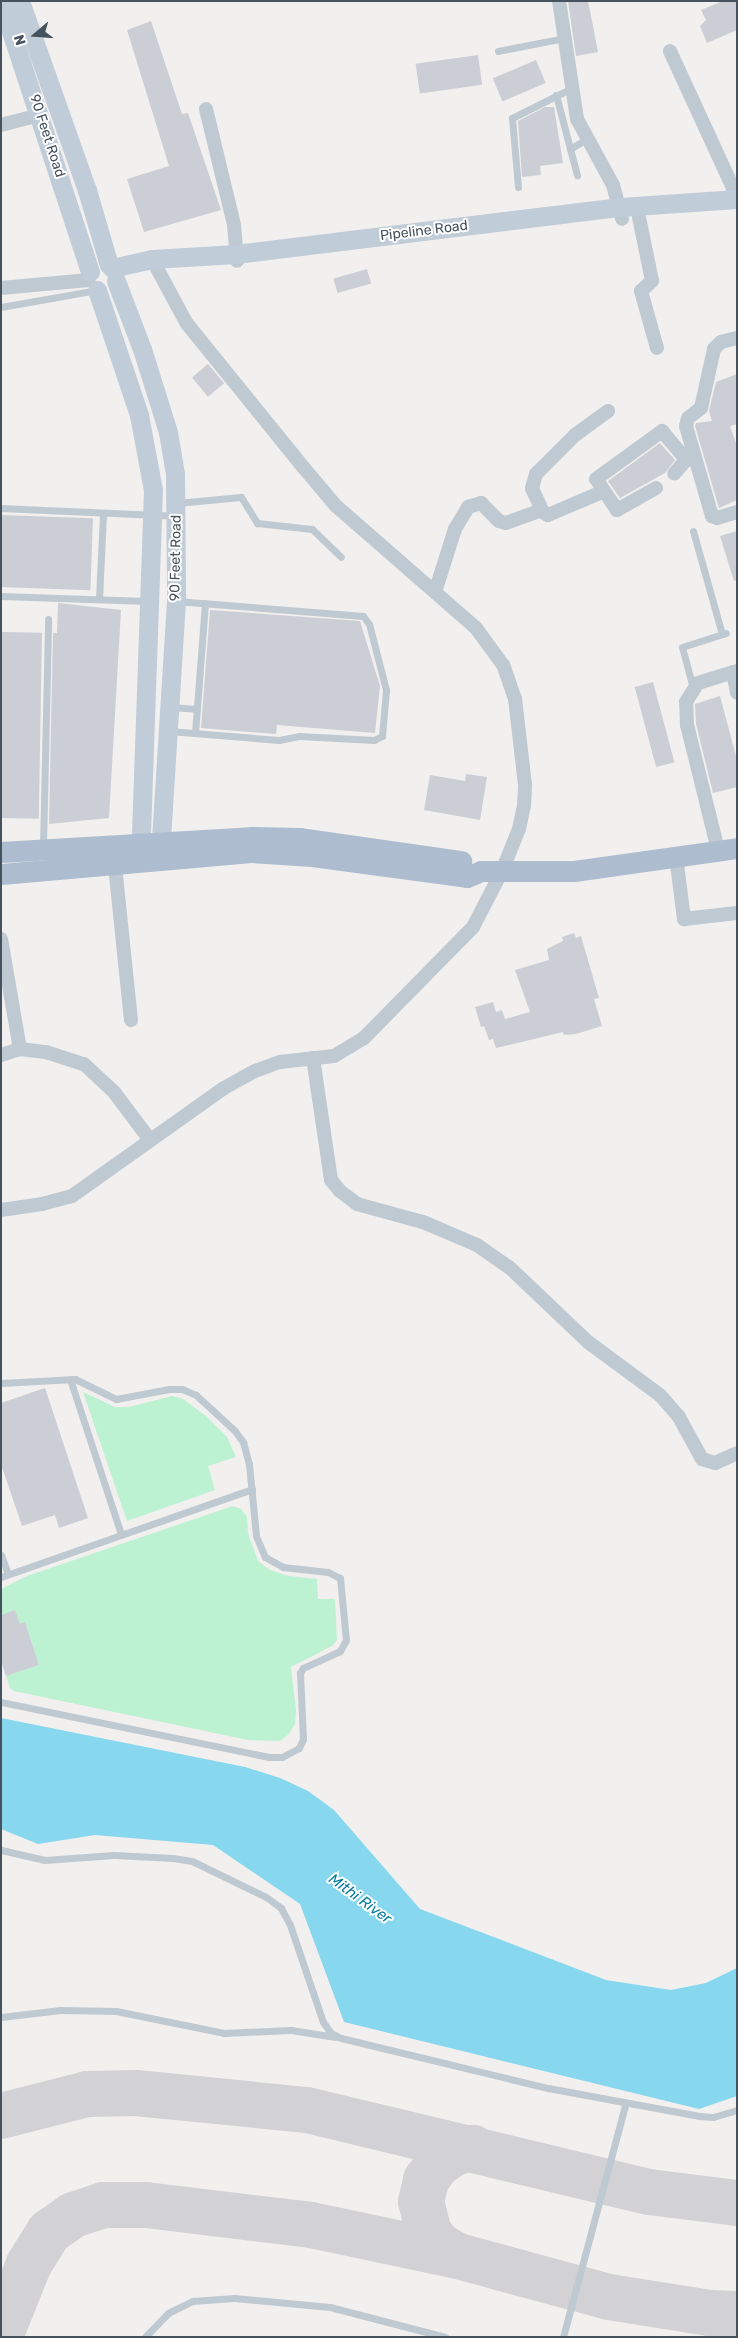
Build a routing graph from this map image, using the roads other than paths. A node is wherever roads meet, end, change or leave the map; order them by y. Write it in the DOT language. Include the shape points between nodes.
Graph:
graph roads {
  1 [pos="2,1"];
  2 [pos="20,1"];
  3 [pos="559,1"];
  4 [pos="564,38"];
  5 [pos="498,51"];
  6 [pos="670,51"];
  7 [pos="570,89"];
  8 [pos="556,95"];
  9 [pos="206,109"];
  10 [pos="40,115"];
  11 [pos="1,125"];
  12 [pos="586,139"];
  13 [pos="570,149"];
  14 [pos="577,175"];
  15 [pos="518,187"];
  16 [pos="737,198"];
  17 [pos="737,208"];
  18 [pos="627,214"];
  19 [pos="236,258"];
  20 [pos="154,264"];
  21 [pos="113,273"];
  22 [pos="92,281"];
  23 [pos="1,288"];
  24 [pos="1,306"];
  25 [pos="737,338"];
  26 [pos="657,348"];
  27 [pos="608,411"];
  28 [pos="674,474"];
  29 [pos="656,488"];
  30 [pos="602,492"];
  31 [pos="1,508"];
  32 [pos="177,510"];
  33 [pos="541,510"];
  34 [pos="103,512"];
  35 [pos="737,512"];
  36 [pos="152,515"];
  37 [pos="693,531"];
  38 [pos="341,557"];
  39 [pos="434,592"];
  40 [pos="1,596"];
  41 [pos="99,599"];
  42 [pos="147,601"];
  43 [pos="176,601"];
  44 [pos="204,603"];
  45 [pos="48,619"];
  46 [pos="735,671"];
  47 [pos="693,689"];
  48 [pos="737,693"];
  49 [pos="169,707"];
  50 [pos="197,709"];
  51 [pos="168,731"];
  52 [pos="195,733"];
  53 [pos="727,849"];
  54 [pos="43,850"];
  55 [pos="1,852"];
  56 [pos="150,852"];
  57 [pos="114,855"];
  58 [pos="676,856"];
  59 [pos="502,871"];
  60 [pos="1,874"];
  61 [pos="737,913"];
  62 [pos="1,939"];
  63 [pos="131,1020"];
  64 [pos="20,1049"];
  65 [pos="1,1054"];
  66 [pos="314,1058"];
  67 [pos="150,1140"];
  68 [pos="1,1210"];
  69 [pos="70,1379"];
  70 [pos="1,1383"];
  71 [pos="735,1458"];
  72 [pos="252,1489"];
  73 [pos="121,1534"];
  74 [pos="1,1555"];
  75 [pos="4,1575"];
  76 [pos="2,1700"];
  77 [pos="1,1850"];
  78 [pos="1,2017"];
  79 [pos="341,2038"];
  80 [pos="626,2102"];
  81 [pos="737,2110"];
  82 [pos="144,2337"];
  83 [pos="445,2337"];
  84 [pos="563,2337"];
  1 -- 10 [label="street, 90 Feet Road"];
  2 -- 21 [label="street, 90 Feet Road" via="84,180"];
  3 -- 4 [label="street"];
  4 -- 5 [label="lane"];
  4 -- 7 [label="street"];
  6 -- 16 [label="street"];
  7 -- 8 [label="lane"];
  7 -- 12 [label="street"];
  8 -- 13 [label="lane"];
  8 -- 15 [label="lane" via="512,118"];
  9 -- 19 [label="street" via="234,225"];
  10 -- 11 [label="street"];
  10 -- 22 [label="street, 90 Feet Road"];
  12 -- 13 [label="lane"];
  12 -- 18 [label="street"];
  13 -- 14 [label="lane"];
  16 -- 18 [label="street, Pipeline Road"];
  17 -- 18 [label="street"];
  18 -- 19 [label="street, Pipeline Road"];
  18 -- 26 [label="street" via="652,281 641,291"];
  19 -- 20 [label="street, Pipeline Road"];
  20 -- 21 [label="street, Pipeline Road"];
  20 -- 39 [label="street" via="187,324 303,468 336,506"];
  21 -- 22 [label="street" via="100,264"];
  21 -- 22 [label="street" via="106,291"];
  21 -- 32 [label="street, 90 Feet Road" via="142,349 168,432"];
  22 -- 23 [label="street"];
  22 -- 24 [label="lane"];
  22 -- 36 [label="street, 90 Feet Road" via="139,415 153,490"];
  25 -- 35 [label="street" via="720,342 714,348 701,408 688,418 686,426 712,516"];
  27 -- 33 [label="street" via="575,435 536,474 532,488"];
  28 -- 30 [label="street" via="686,460 662,432 599,474 596,479"];
  29 -- 30 [label="street" via="617,510"];
  30 -- 33 [label="street" via="552,515 545,515"];
  31 -- 34 [label="lane"];
  32 -- 36 [label="lane"];
  32 -- 38 [label="lane" via="241,497 257,523 312,529"];
  32 -- 43 [label="street, 90 Feet Road"];
  33 -- 39 [label="street" via="506,523 499,521 481,503 468,506 455,529"];
  34 -- 36 [label="lane"];
  34 -- 41 [label="lane"];
  36 -- 42 [label="street, 90 Feet Road"];
  37 -- 47 [label="lane" via="724,633 682,647"];
  39 -- 59 [label="street" via="460,612 487,643 503,665 515,699 525,785 524,806 519,829"];
  40 -- 41 [label="lane"];
  41 -- 42 [label="lane"];
  42 -- 56 [label="street, 90 Feet Road"];
  43 -- 44 [label="lane"];
  43 -- 49 [label="street, 90 Feet Road"];
  44 -- 50 [label="lane"];
  44 -- 52 [label="lane" via="363,616 369,624 386,684 384,723 382,736 374,740 299,736 279,740"];
  45 -- 54 [label="lane"];
  46 -- 47 [label="street" via="698,683"];
  46 -- 48 [label="street"];
  47 -- 53 [label="street" via="686,702 687,725"];
  49 -- 50 [label="lane"];
  49 -- 51 [label="street, 90 Feet Road"];
  50 -- 52 [label="lane"];
  51 -- 52 [label="lane"];
  51 -- 56 [label="street, 90 Feet Road"];
  53 -- 58 [label="main road"];
  54 -- 55 [label="main road"];
  54 -- 57 [label="main road"];
  56 -- 57 [label="main road"];
  56 -- 59 [label="main road" via="251,837 299,838 467,862 481,871"];
  57 -- 60 [label="main road"];
  57 -- 63 [label="street"];
  58 -- 59 [label="main road" via="574,870"];
  58 -- 61 [label="street" via="684,919"];
  59 -- 66 [label="street" via="473,928 449,956 364,1038 334,1056"];
  62 -- 64 [label="street"];
  64 -- 65 [label="street"];
  64 -- 67 [label="street" via="46,1052 84,1064 114,1092"];
  66 -- 67 [label="street" via="280,1062 254,1071"];
  66 -- 71 [label="street" via="331,1180 340,1191 357,1204 423,1222 477,1245 509,1267 588,1342 660,1395 679,1417 702,1459 716,1463"];
  67 -- 68 [label="street" via="72,1196"];
  69 -- 70 [label="lane"];
  69 -- 72 [label="lane" via="116,1399 169,1389 190,1391 235,1431 242,1442 250,1464"];
  69 -- 73 [label="lane"];
  72 -- 73 [label="lane"];
  72 -- 76 [label="lane" via="256,1536 265,1557 283,1567 336,1574 343,1586 345,1646 300,1673 304,1727 299,1748 282,1757 269,1757"];
  73 -- 75 [label="lane"];
  74 -- 75 [label="lane"];
  77 -- 79 [label="lane" via="45,1860 114,1855 192,1861 266,1896 281,1908 290,1924 324,2022 331,2033"];
  78 -- 79 [label="lane" via="61,2010 116,2011 224,2033 291,2030"];
  79 -- 80 [label="lane" via="548,2088"];
  80 -- 81 [label="lane" via="699,2116 713,2117"];
  80 -- 84 [label="lane"];
  82 -- 83 [label="lane" via="168,2313 194,2300 234,2298 330,2307"];
}
